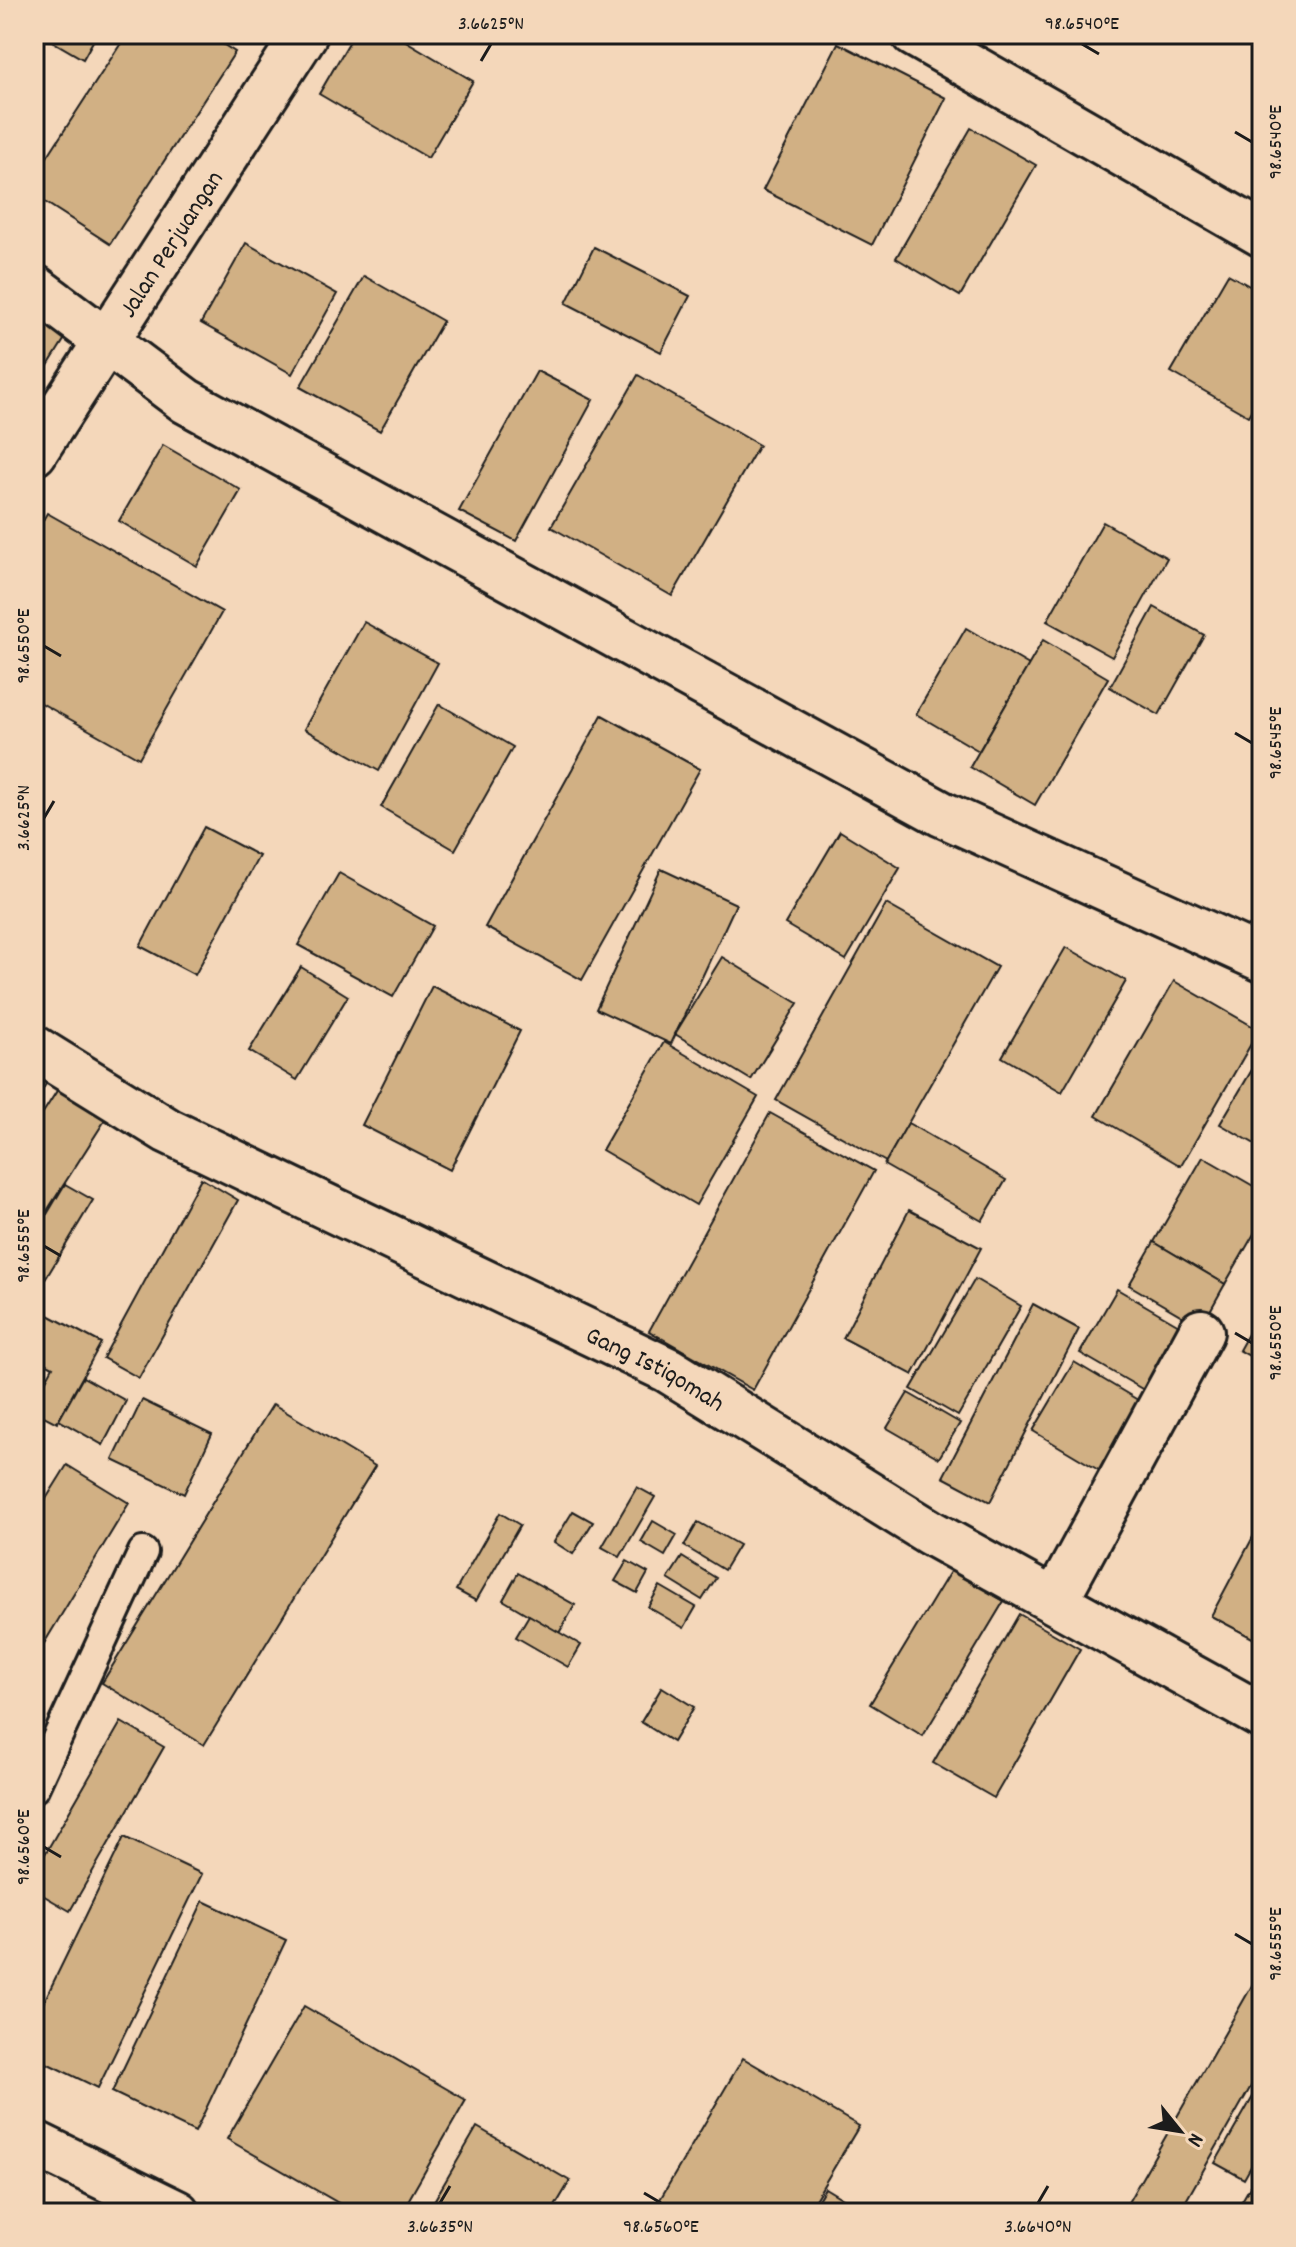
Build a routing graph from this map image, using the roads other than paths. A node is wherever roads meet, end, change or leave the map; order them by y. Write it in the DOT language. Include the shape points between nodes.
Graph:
graph roads {
  1 [pos="305,34"];
  2 [pos="914,34"];
  3 [pos="1262,234"];
  4 [pos="34,287"];
  5 [pos="106,339"];
  6 [pos="34,453"];
  7 [pos="1262,959"];
  8 [pos="34,1048"];
  9 [pos="1201,1332"];
  10 [pos="143,1552"];
  11 [pos="1055,1601"];
  12 [pos="1262,1716"];
  13 [pos="34,1788"];
  14 [pos="34,2143"];
  15 [pos="167,2211"];
  1 -- 5 [label="street, Jalan Perjuangan"];
  2 -- 3 [label="street"];
  4 -- 5 [label="street"];
  5 -- 6 [label="street, Jalan Perjuangan"];
  5 -- 7 [label="street" via="186,401 928,806"];
  8 -- 11 [label="street, Gang Istiqomah" via="168,1131 668,1370 931,1533"];
  9 -- 11 [label="street"];
  10 -- 13 [label="lane"];
  11 -- 12 [label="street, Gang Istiqomah"];
  14 -- 15 [label="street"];
}
